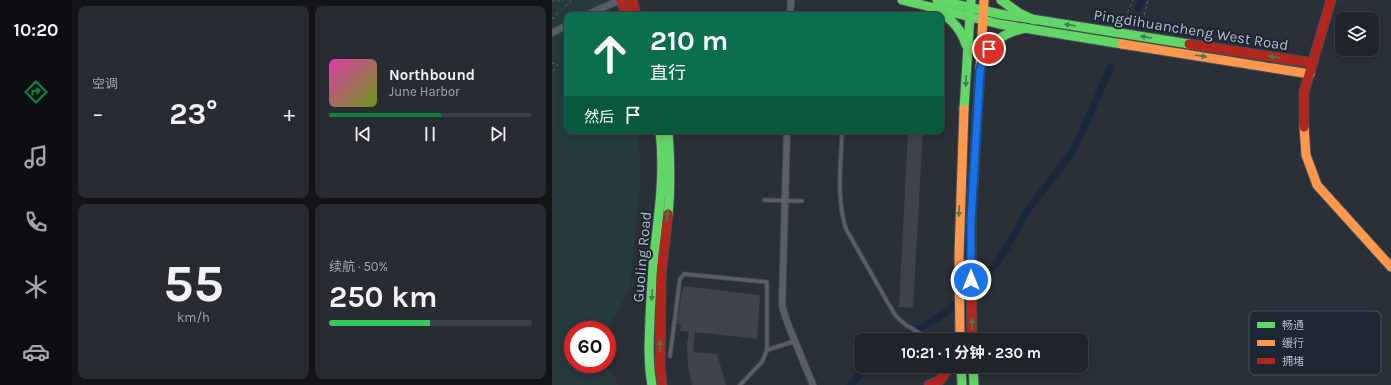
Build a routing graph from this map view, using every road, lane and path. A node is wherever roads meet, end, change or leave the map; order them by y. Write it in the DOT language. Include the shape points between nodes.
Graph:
graph roads {
  1 [pos="553,0"];
  2 [pos="564,0"];
  3 [pos="572,0"];
  4 [pos="621,0"];
  5 [pos="632,0"];
  6 [pos="902,0"];
  7 [pos="937,0"];
  8 [pos="984,0"];
  9 [pos="1001,0"];
  10 [pos="1133,0"];
  11 [pos="1148,0"];
  12 [pos="1331,0"];
  13 [pos="792,2"];
  14 [pos="929,7"];
  15 [pos="970,8"];
  16 [pos="983,10"];
  17 [pos="593,12"];
  18 [pos="626,12"];
  19 [pos="635,12"];
  20 [pos="790,12"];
  21 [pos="938,12"];
  22 [pos="944,15"];
  23 [pos="1125,18"];
  24 [pos="552,19"];
  25 [pos="983,20"];
  26 [pos="1034,20"];
  27 [pos="1143,21"];
  28 [pos="564,27"];
  29 [pos="1025,28"];
  30 [pos="552,33"];
  31 [pos="968,54"];
  32 [pos="552,63"];
  33 [pos="1313,63"];
  34 [pos="980,71"];
  35 [pos="552,73"];
  36 [pos="1310,74"];
  37 [pos="660,134"];
  38 [pos="668,134"];
  39 [pos="787,134"];
  40 [pos="842,134"];
  41 [pos="764,200"];
  42 [pos="785,200"];
  43 [pos="802,201"];
  44 [pos="1391,267"];
  45 [pos="920,333"];
  46 [pos="960,333"];
  47 [pos="972,333"];
  48 [pos="795,341"];
  49 [pos="767,350"];
  50 [pos="670,356"];
  51 [pos="946,373"];
  52 [pos="961,373"];
  53 [pos="973,373"];
  54 [pos="652,385"];
  55 [pos="662,385"];
  56 [pos="740,385"];
  57 [pos="813,385"];
  58 [pos="929,385"];
  59 [pos="962,385"];
  60 [pos="974,385"];
  1 -- 2 [label="path"];
  3 -- 24 [label="path"];
  4 -- 17 [label="street"];
  4 -- 18 [label="main road"];
  5 -- 19 [label="main road"];
  6 -- 14 [label="main road"];
  7 -- 15 [label="main road"];
  8 -- 16 [label="main road"];
  9 -- 26 [label="main road"];
  10 -- 23 [label="path"];
  11 -- 27 [label="path"];
  12 -- 33 [label="main road"];
  13 -- 20 [label="street"];
  14 -- 15 [label="main road"];
  14 -- 21 [label="main road"];
  15 -- 16 [label="main road, Pingdihuancheng West Road"];
  15 -- 25 [label="main road, Pingdihuancheng West Road"];
  15 -- 31 [label="main road"];
  16 -- 25 [label="main road"];
  16 -- 26 [label="main road, Pingdihuancheng West Road"];
  22 -- 31 [label="main road" via="956,24 966,42"];
  25 -- 29 [label="main road, Pingdihuancheng West Road"];
  25 -- 34 [label="main road"];
  33 -- 26 [label="main road, Pingdihuancheng West Road, one-way"];
  28 -- 30 [label="street"];
  29 -- 34 [label="main road" via="1012,30 995,41 983,59"];
  29 -- 36 [label="main road, Pingdihuancheng West Road, one-way"];
  31 -- 46 [label="main road, one-way" via="958,220"];
  32 -- 35 [label="path" via="558,64"];
  33 -- 36 [label="main road"];
  47 -- 34 [label="main road, one-way" via="971,220"];
  36 -- 44 [label="main road" via="1304,92 1302,120 1311,171 1317,185"];
  37 -- 54 [label="main road, Guoling Road, one-way" via="663,150 662,194 654,256 649,331 649,373"];
  55 -- 38 [label="main road, Guoling Road, one-way" via="661,275 670,191"];
  39 -- 42 [label="street"];
  40 -- 45 [label="lane" via="840,201 846,229 896,316"];
  41 -- 42 [label="lane"];
  42 -- 43 [label="lane"];
  42 -- 48 [label="street" via="782,306"];
  48 -- 49 [label="lane"];
  48 -- 57 [label="street"];
  49 -- 50 [label="lane" via="767,282 684,274 680,279"];
  49 -- 56 [label="lane" via="762,362"];
  51 -- 58 [label="main road" via="940,380"];
  52 -- 59 [label="main road"];
  53 -- 60 [label="main road"];
}
